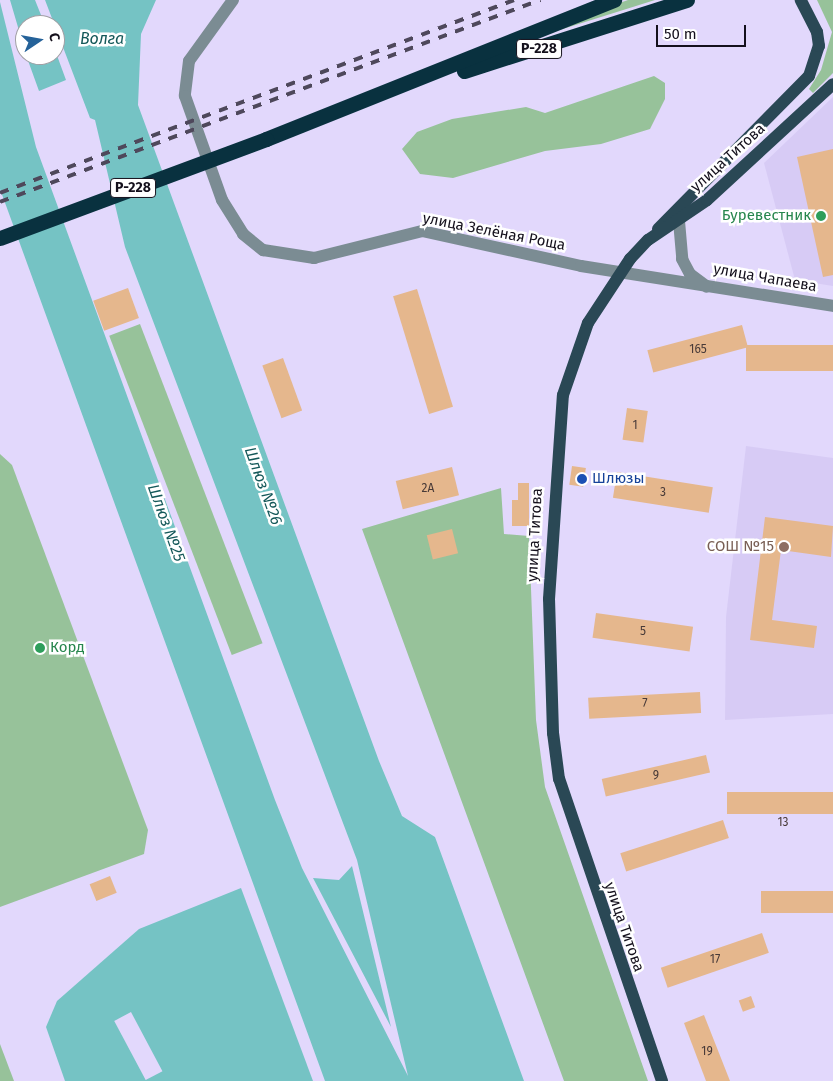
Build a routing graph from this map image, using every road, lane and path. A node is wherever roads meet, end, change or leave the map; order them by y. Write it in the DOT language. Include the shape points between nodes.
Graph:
graph roads {
  1 [pos="233,0"];
  2 [pos="614,0"];
  3 [pos="687,0"];
  4 [pos="802,0"];
  5 [pos="833,84"];
  6 [pos="390,92"];
  7 [pos="679,221"];
  8 [pos="0,238"];
  9 [pos="648,240"];
  10 [pos="619,273"];
  11 [pos="709,288"];
  12 [pos="833,306"];
  13 [pos="662,1081"];
  1 -- 10 [label="street, улица Зелёная Роща" via="189,61 185,96 222,200 243,234 263,250 314,258 422,231"];
  2 -- 6 [label="highway, Р-228"];
  3 -- 6 [label="highway, Р-228"];
  4 -- 9 [label="main road" via="810,10 818,39 809,76"];
  5 -- 7 [label="main road, улица Титова"];
  6 -- 8 [label="highway, Р-228, bridge"];
  7 -- 9 [label="main road, улица Титова"];
  7 -- 11 [label="street, улица Чапаева" via="682,260 690,274"];
  9 -- 10 [label="main road, улица Титова"];
  10 -- 11 [label="street, улица Зелёная Роща"];
  10 -- 13 [label="main road, улица Титова" via="579,344 559,425 549,599 553,733 571,822"];
  11 -- 12 [label="street, улица Чапаева"];
}
